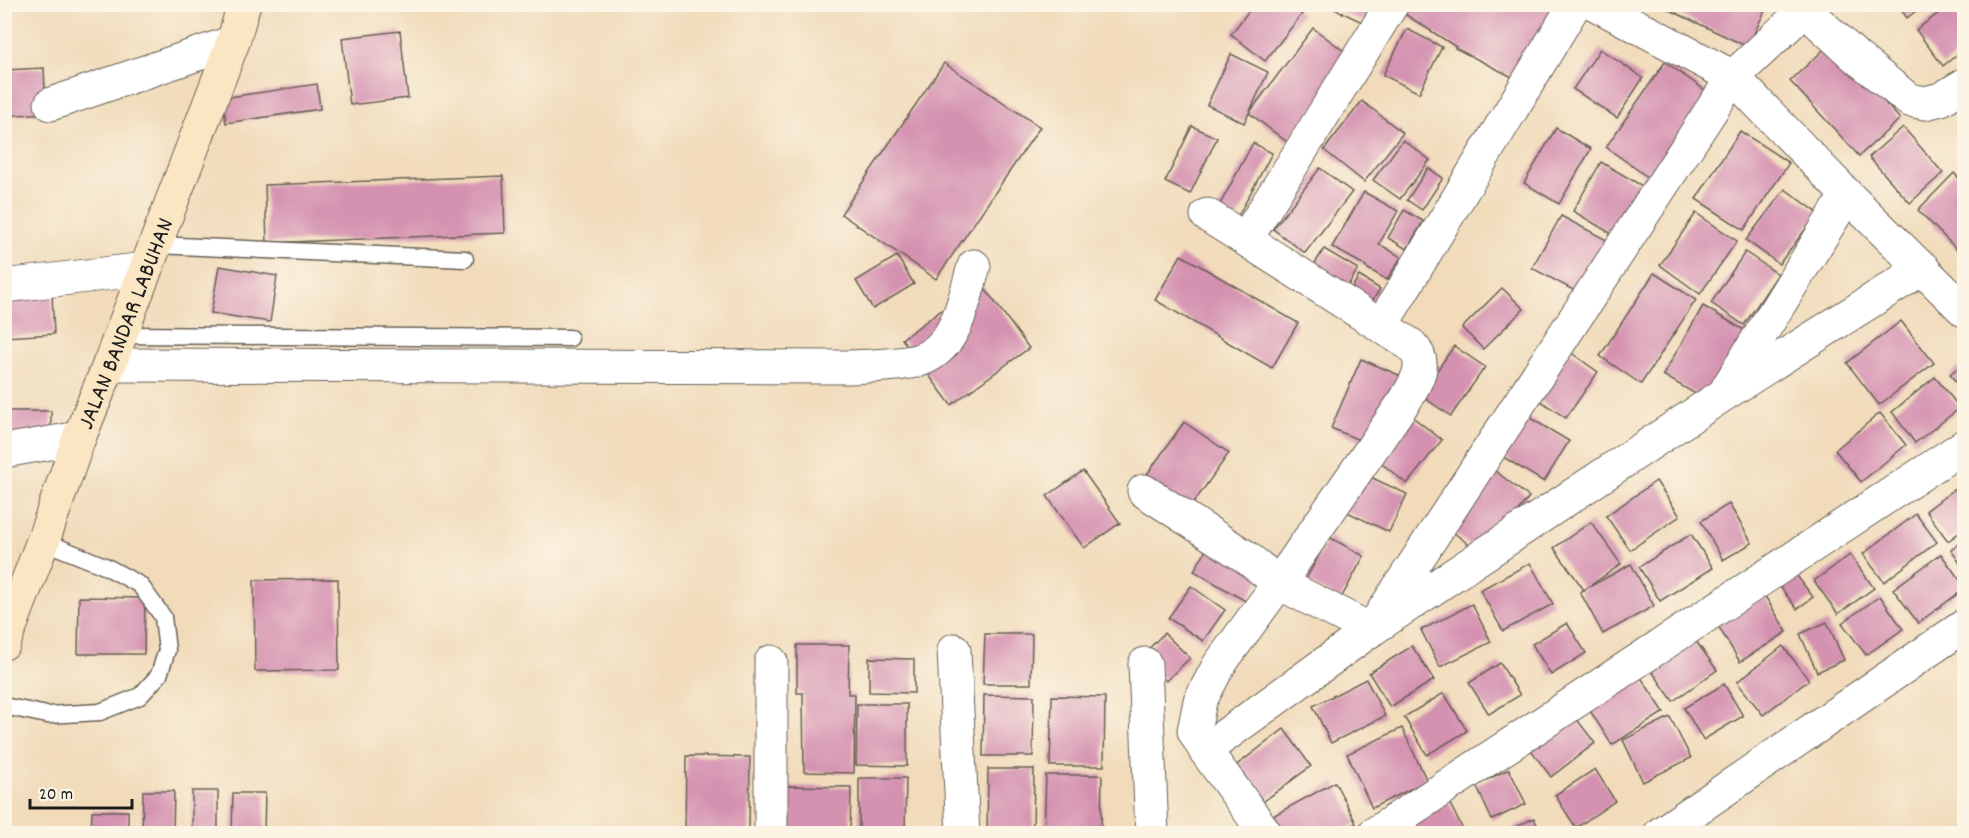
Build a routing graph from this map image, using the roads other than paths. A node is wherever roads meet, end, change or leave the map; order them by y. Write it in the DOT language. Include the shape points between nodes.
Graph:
graph roads {
  1 [pos="244,4"];
  2 [pos="1392,4"];
  3 [pos="1575,4"];
  4 [pos="1594,4"];
  5 [pos="1808,7"];
  6 [pos="233,42"];
  7 [pos="1733,77"];
  8 [pos="1965,85"];
  9 [pos="51,104"];
  10 [pos="1847,195"];
  11 [pos="1207,215"];
  12 [pos="1245,238"];
  13 [pos="150,257"];
  14 [pos="465,259"];
  15 [pos="974,266"];
  16 [pos="1923,268"];
  17 [pos="4,286"];
  18 [pos="1965,310"];
  19 [pos="1381,326"];
  20 [pos="121,335"];
  21 [pos="570,338"];
  22 [pos="110,365"];
  23 [pos="1724,395"];
  24 [pos="79,438"];
  25 [pos="1965,446"];
  26 [pos="4,451"];
  27 [pos="1144,491"];
  28 [pos="44,541"];
  29 [pos="1280,583"];
  30 [pos="1965,626"];
  31 [pos="1371,630"];
  32 [pos="4,643"];
  33 [pos="954,650"];
  34 [pos="771,662"];
  35 [pos="1145,664"];
  36 [pos="4,706"];
  37 [pos="1149,738"];
  38 [pos="1200,740"];
  39 [pos="771,834"];
  40 [pos="963,834"];
  41 [pos="1152,834"];
  42 [pos="1266,834"];
  43 [pos="1374,834"];
  44 [pos="1660,834"];
  1 -- 6 [label="main road, JALAN BANDAR LABUHAN"];
  2 -- 12 [label="street"];
  3 -- 19 [label="street"];
  4 -- 7 [label="street"];
  5 -- 7 [label="street"];
  5 -- 8 [label="street" via="1856,56 1909,100 1925,103 1941,99"];
  6 -- 9 [label="street"];
  6 -- 13 [label="main road, JALAN BANDAR LABUHAN"];
  7 -- 10 [label="street"];
  7 -- 31 [label="street"];
  10 -- 16 [label="street"];
  10 -- 23 [label="street"];
  11 -- 12 [label="street"];
  12 -- 19 [label="street"];
  13 -- 14 [label="lane"];
  13 -- 17 [label="street"];
  13 -- 20 [label="main road, JALAN BANDAR LABUHAN"];
  15 -- 22 [label="street" via="949,338 918,360 885,365"];
  16 -- 18 [label="street"];
  16 -- 23 [label="street"];
  19 -- 29 [label="street" via="1419,353 1421,364 1415,384"];
  20 -- 21 [label="lane"];
  20 -- 22 [label="main road, JALAN BANDAR LABUHAN"];
  22 -- 24 [label="main road, JALAN BANDAR LABUHAN"];
  23 -- 31 [label="street"];
  24 -- 26 [label="street"];
  24 -- 28 [label="main road, JALAN BANDAR LABUHAN"];
  25 -- 43 [label="street"];
  27 -- 29 [label="street"];
  28 -- 32 [label="main road, JALAN BANDAR LABUHAN"];
  28 -- 36 [label="lane" via="140,585 163,617 167,650 159,675 140,696 100,712 47,715"];
  29 -- 31 [label="street"];
  29 -- 38 [label="street" via="1219,665 1200,701"];
  30 -- 44 [label="street"];
  31 -- 38 [label="street"];
  33 -- 40 [label="street"];
  34 -- 39 [label="street"];
  35 -- 37 [label="street"];
  37 -- 38 [label="street"];
  37 -- 41 [label="street"];
  38 -- 42 [label="street"];
}
